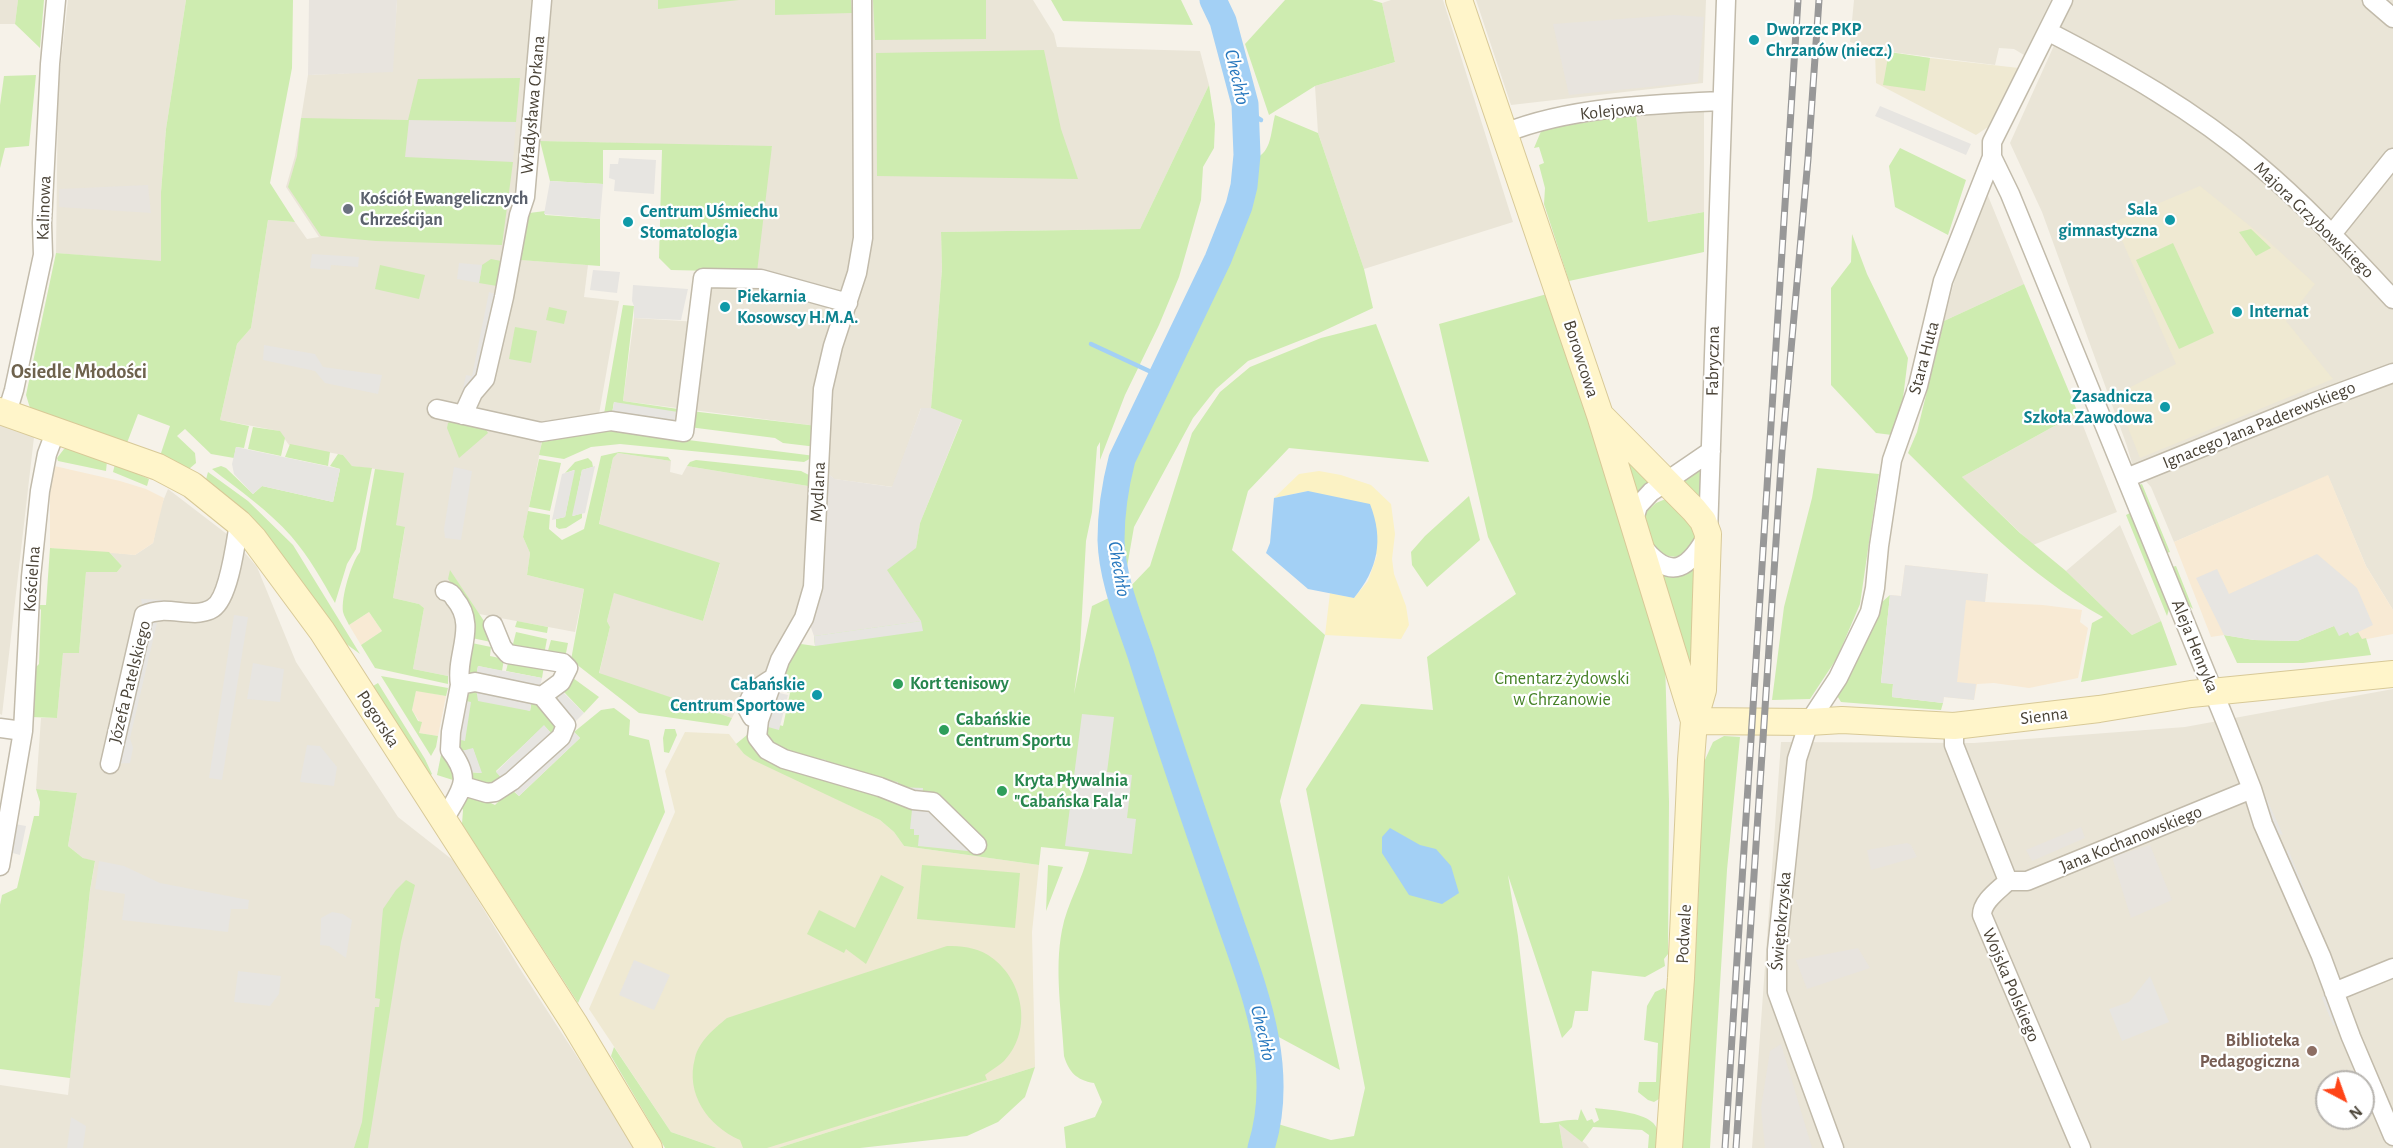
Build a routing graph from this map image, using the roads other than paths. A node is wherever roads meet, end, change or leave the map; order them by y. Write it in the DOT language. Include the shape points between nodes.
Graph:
graph roads {
  1 [pos="56,0"];
  2 [pos="542,0"];
  3 [pos="861,0"];
  4 [pos="1459,0"];
  5 [pos="1726,0"];
  6 [pos="2063,0"];
  7 [pos="2372,0"];
  8 [pos="2393,18"];
  9 [pos="2049,32"];
  10 [pos="1722,101"];
  11 [pos="1505,133"];
  12 [pos="1992,157"];
  13 [pos="2393,158"];
  14 [pos="2332,234"];
  15 [pos="2393,299"];
  16 [pos="848,303"];
  17 [pos="2393,373"];
  18 [pos="437,409"];
  19 [pos="3,412"];
  20 [pos="463,415"];
  21 [pos="1600,415"];
  22 [pos="56,430"];
  23 [pos="1711,451"];
  24 [pos="2126,478"];
  25 [pos="1667,483"];
  26 [pos="239,523"];
  27 [pos="1636,533"];
  28 [pos="1708,534"];
  29 [pos="445,591"];
  30 [pos="493,625"];
  31 [pos="2393,674"];
  32 [pos="460,685"];
  33 [pos="2214,693"];
  34 [pos="542,696"];
  35 [pos="1694,721"];
  36 [pos="1809,722"];
  37 [pos="1954,726"];
  38 [pos="0,728"];
  39 [pos="23,731"];
  40 [pos="110,764"];
  41 [pos="463,786"];
  42 [pos="2252,789"];
  43 [pos="444,820"];
  44 [pos="977,845"];
  45 [pos="0,866"];
  46 [pos="2008,881"];
  47 [pos="2393,968"];
  48 [pos="2334,992"];
  49 [pos="2393,1136"];
  50 [pos="649,1148"];
  51 [pos="1669,1148"];
  52 [pos="1834,1148"];
  53 [pos="2081,1148"];
  1 -- 19 [label="street, Kalinowa" via="43,255 14,390"];
  2 -- 20 [label="street, Władysława Orkana" via="525,197 485,379 472,393"];
  3 -- 16 [label="street, Mydlana" via="863,238"];
  4 -- 11 [label="street, Borowcowa"];
  5 -- 10 [label="street, Fabryczna"];
  6 -- 9 [label="street, Stara Huta"];
  7 -- 8 [label="street"];
  9 -- 12 [label="street, Stara Huta" via="1992,142"];
  9 -- 14 [label="street, Majora Grzybowskiego" via="2183,108 2255,162"];
  10 -- 11 [label="street, Kolejowa" via="1592,111 1532,123"];
  10 -- 23 [label="street, Fabryczna"];
  11 -- 21 [label="street, Borowcowa"];
  12 -- 24 [label="street, Aleja Henryka"];
  12 -- 36 [label="street, Stara Huta" via="1943,281 1918,386 1892,460 1870,612 1838,678"];
  13 -- 14 [label="street"];
  14 -- 15 [label="street, Majora Grzybowskiego"];
  16 -- 20 [label="street" via="761,279 703,278 684,432 611,421 541,432"];
  16 -- 44 [label="street, Mydlana" via="823,389 813,587 804,618 774,677 758,687 747,708 759,720 757,737 767,750 784,759 913,800 933,802"];
  17 -- 24 [label="street, Ignacego Jana Paderewskiego"];
  18 -- 20 [label="street"];
  19 -- 22 [label="street, Pogorska"];
  21 -- 25 [label="street"];
  21 -- 27 [label="street, Borowcowa"];
  22 -- 26 [label="street, Pogorska" via="158,467 192,485"];
  22 -- 39 [label="street, Kościelna" via="40,491"];
  23 -- 25 [label="street"];
  23 -- 28 [label="street, Fabryczna"];
  24 -- 33 [label="street, Aleja Henryka"];
  25 -- 27 [label="street" via="1638,506"];
  25 -- 28 [label="street" via="1703,521"];
  26 -- 40 [label="street, Józefa Patelskiego" via="223,594 214,608 198,613 152,611 144,615"];
  26 -- 43 [label="street, Pogorska" via="322,631"];
  27 -- 28 [label="street" via="1653,560 1669,567 1683,566 1696,555"];
  27 -- 35 [label="street, Borowcowa"];
  28 -- 35 [label="street, Fabryczna" via="1703,690"];
  29 -- 32 [label="street" via="465,615"];
  30 -- 34 [label="street" via="508,654 563,663 568,668 561,682"];
  31 -- 33 [label="street, Sienna"];
  32 -- 34 [label="street" via="475,682"];
  32 -- 41 [label="street" via="450,750 464,776"];
  33 -- 37 [label="street, Sienna"];
  33 -- 42 [label="street, Aleja Henryka"];
  34 -- 41 [label="street" via="566,725 561,737 495,792"];
  35 -- 36 [label="street, Sienna"];
  35 -- 51 [label="street, Podwale" via="1682,978"];
  36 -- 37 [label="street, Sienna"];
  36 -- 52 [label="street, Świętokrzyska" via="1797,759 1777,950 1777,992"];
  37 -- 46 [label="street" via="1954,745"];
  38 -- 39 [label="street"];
  39 -- 45 [label="street, Kościelna"];
  41 -- 43 [label="street"];
  42 -- 46 [label="street, Jana Kochanowskiego" via="2027,881"];
  42 -- 48 [label="street, Aleja Henryka"];
  43 -- 50 [label="street, Pogorska" via="595,1055"];
  46 -- 53 [label="street, Wojska Polskiego" via="1987,902 1982,915"];
  47 -- 48 [label="street"];
  48 -- 49 [label="street, Aleja Henryka"];
}
